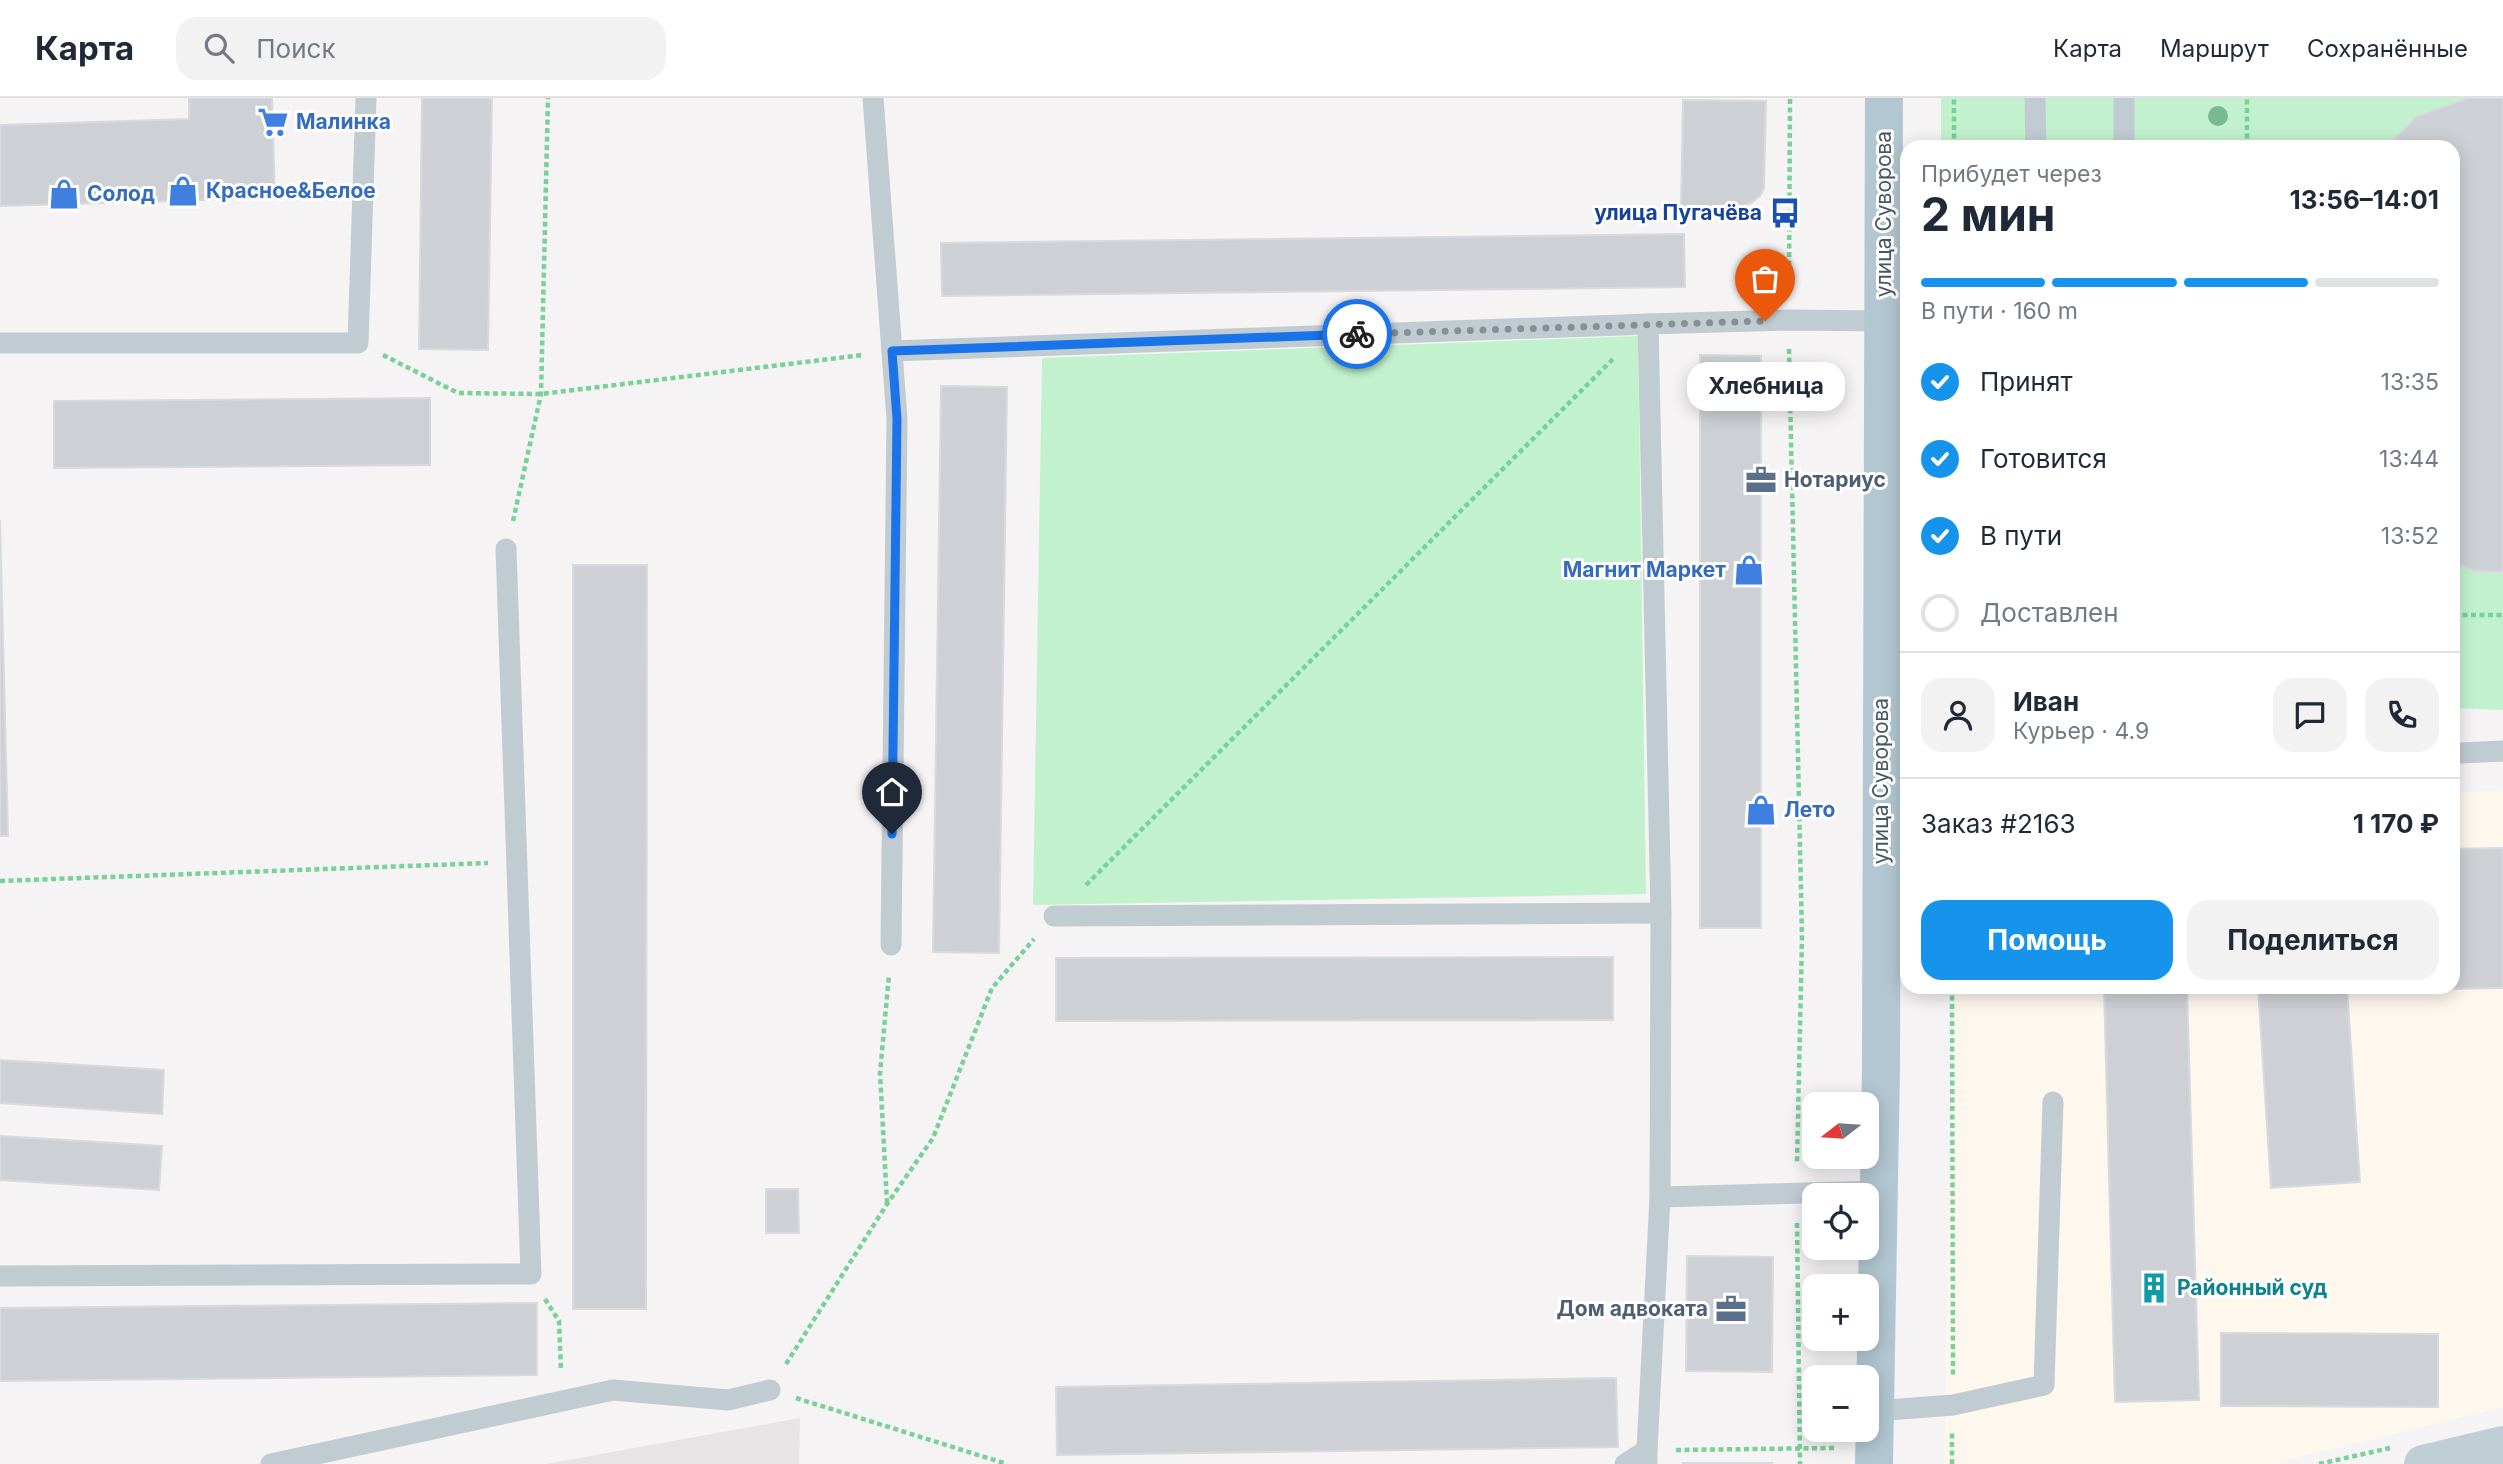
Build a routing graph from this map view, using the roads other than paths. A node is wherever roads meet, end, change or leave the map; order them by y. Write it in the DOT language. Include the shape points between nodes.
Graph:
graph roads {
  1 [pos="366,98"];
  2 [pos="873,98"];
  3 [pos="1884,98"];
  4 [pos="2035,98"];
  5 [pos="2124,98"];
  6 [pos="2036,140"];
  7 [pos="2124,140"];
  8 [pos="1884,321"];
  9 [pos="1647,324"];
  10 [pos="0,343"];
  11 [pos="892,351"];
  12 [pos="1895,504"];
  13 [pos="506,549"];
  14 [pos="2503,751"];
  15 [pos="2461,753"];
  16 [pos="1661,913"];
  17 [pos="1054,916"];
  18 [pos="891,945"];
  19 [pos="2053,1102"];
  20 [pos="1878,1183"];
  21 [pos="1802,1193"];
  22 [pos="1660,1197"];
  23 [pos="1877,1260"];
  24 [pos="0,1276"];
  25 [pos="1876,1365"];
  26 [pos="770,1390"];
  27 [pos="1879,1411"];
  28 [pos="2503,1445"];
  29 [pos="1647,1457"];
  30 [pos="271,1464"];
  31 [pos="1625,1464"];
  32 [pos="2423,1464"];
  1 -- 10 [label="lane" via="358,342"];
  2 -- 11 [label="lane"];
  3 -- 8 [label="main road, улица Суворова"];
  4 -- 6 [label="lane"];
  5 -- 7 [label="lane"];
  8 -- 9 [label="lane"];
  8 -- 12 [label="main road, улица Суворова"];
  9 -- 11 [label="lane"];
  9 -- 16 [label="lane"];
  11 -- 18 [label="lane" via="897,419"];
  12 -- 20 [label="main road, улица Суворова"];
  13 -- 24 [label="lane" via="531,1274"];
  14 -- 15 [label="lane"];
  16 -- 17 [label="lane"];
  16 -- 22 [label="lane"];
  19 -- 27 [label="lane" via="2044,1385 1953,1405"];
  21 -- 22 [label="lane"];
  22 -- 29 [label="lane"];
  23 -- 25 [label="main road, улица Суворова"];
  26 -- 30 [label="lane" via="728,1400 613,1390"];
  28 -- 32 [label="main road"];
  29 -- 31 [label="lane"];
}
